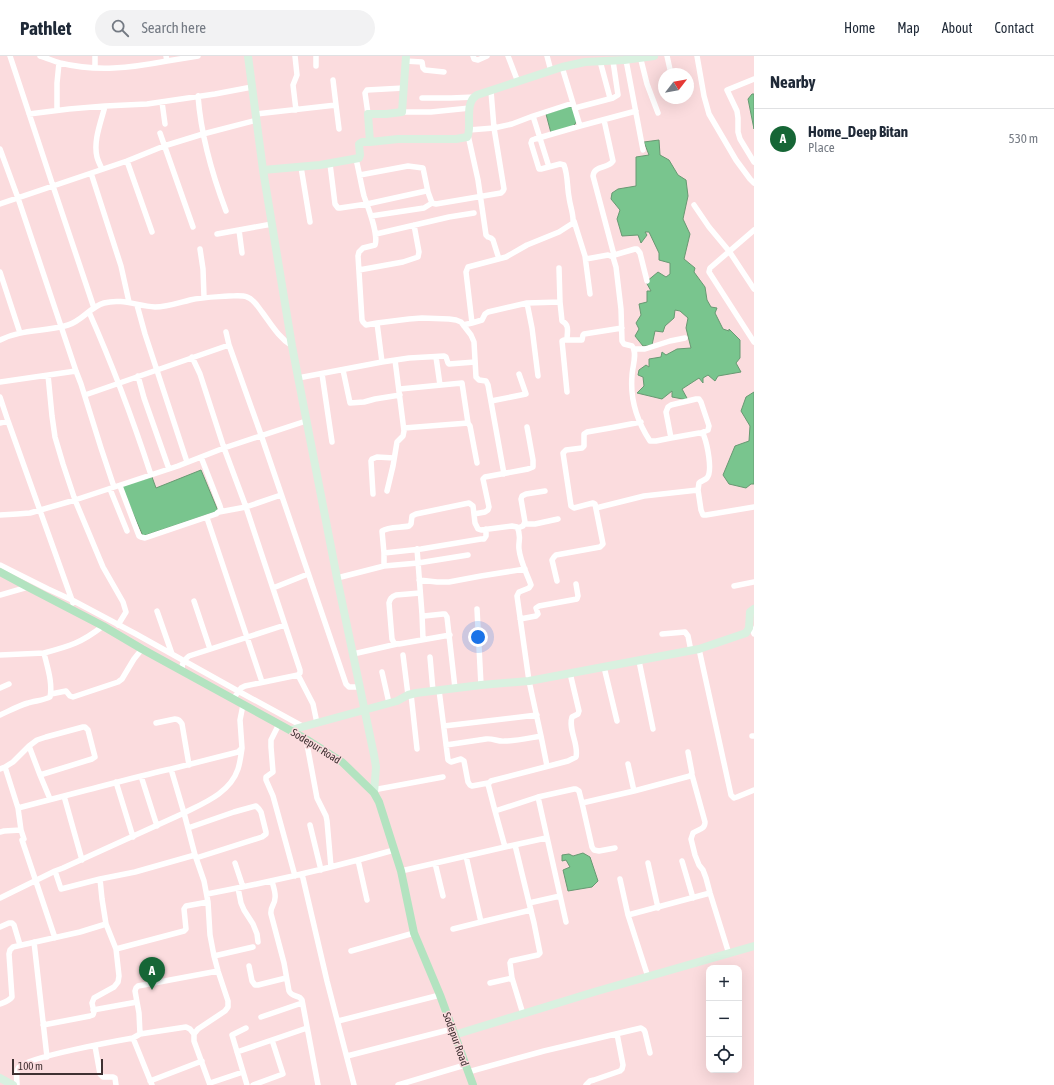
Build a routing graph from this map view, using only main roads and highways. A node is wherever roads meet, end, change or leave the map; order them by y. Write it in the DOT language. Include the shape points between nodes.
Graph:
graph roads {
  1 [pos="0,572"];
  2 [pos="473,1085"];
  1 -- 2 [label="main road, Sodepur Road" via="291,730 342,762 373,791 401,870 414,933"];
}
